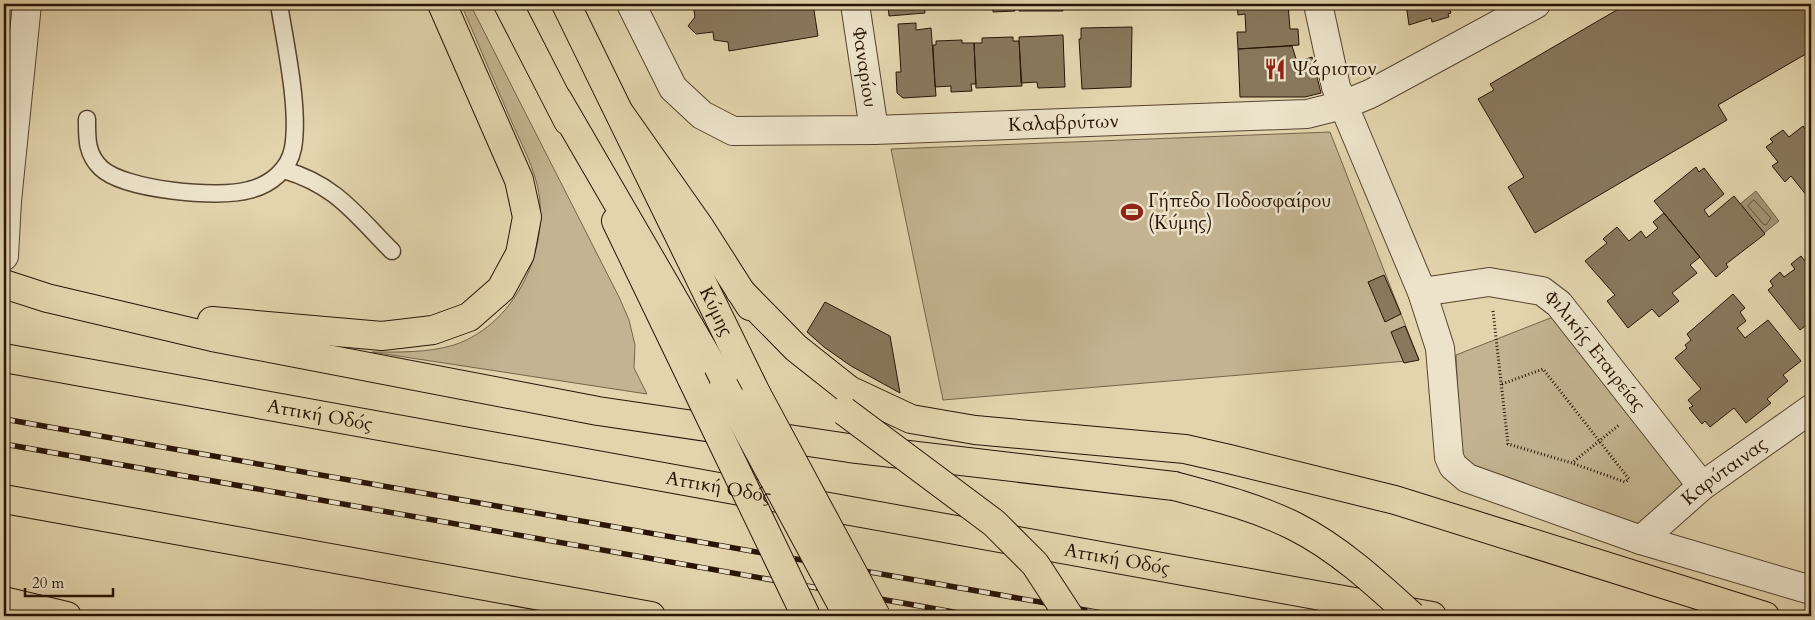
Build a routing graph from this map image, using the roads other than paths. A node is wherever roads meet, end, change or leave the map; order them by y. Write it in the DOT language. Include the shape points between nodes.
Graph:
graph roads {
  1 [pos="27,4"];
  2 [pos="279,4"];
  3 [pos="442,4"];
  4 [pos="508,4"];
  5 [pos="566,4"];
  6 [pos="631,4"];
  7 [pos="854,4"];
  8 [pos="1318,4"];
  9 [pos="1536,4"];
  10 [pos="558,100"];
  11 [pos="1343,105"];
  12 [pos="621,115"];
  13 [pos="87,119"];
  14 [pos="874,130"];
  15 [pos="284,170"];
  16 [pos="392,251"];
  17 [pos="4,256"];
  18 [pos="4,284"];
  19 [pos="740,291"];
  20 [pos="1422,292"];
  21 [pos="146,320"];
  22 [pos="4,358"];
  23 [pos="1811,409"];
  24 [pos="1702,486"];
  25 [pos="4,499"];
  26 [pos="1641,540"];
  27 [pos="1811,590"];
  28 [pos="529,595"];
  29 [pos="4,601"];
  30 [pos="66,616"];
  31 [pos="599,616"];
  32 [pos="651,616"];
  33 [pos="806,616"];
  34 [pos="848,616"];
  35 [pos="876,616"];
  36 [pos="1069,616"];
  37 [pos="1412,616"];
  38 [pos="1432,616"];
  39 [pos="1765,616"];
  1 -- 17 [label="street"];
  2 -- 15 [label="lane" via="294,122 293,149"];
  3 -- 21 [label="main road" via="519,180 528,217 520,254 501,289 469,317 432,330 382,336 213,321"];
  4 -- 10 [label="main road"];
  5 -- 12 [label="main road, Κύμης"];
  6 -- 14 [label="street, Καλαβρύτων" via="674,88 702,115 733,131"];
  7 -- 14 [label="street, Φαναρίου"];
  8 -- 11 [label="street" via="1336,88"];
  9 -- 11 [label="street, Καλαβρύτων" via="1370,94"];
  10 -- 33 [label="main road, bridge"];
  10 -- 34 [label="main road, bridge" via="724,386"];
  11 -- 14 [label="street, Καλαβρύτων" via="1307,114"];
  11 -- 20 [label="street"];
  12 -- 19 [label="main road"];
  12 -- 35 [label="main road, Κύμης, bridge" via="756,393"];
  13 -- 15 [label="lane" via="87,144 102,169 150,188 174,192 248,191 267,183"];
  15 -- 16 [label="lane" via="326,187"];
  18 -- 21 [label="main road" via="46,298"];
  19 -- 36 [label="main road, bridge" via="786,356 844,411 994,523 1035,564"];
  19 -- 39 [label="main road" via="796,348 848,390 911,419 975,430 1185,449 1229,459 1395,500"];
  20 -- 24 [label="street, Φιλικής Εταιρείας" via="1489,282 1542,291 1559,304"];
  20 -- 26 [label="street" via="1440,348 1447,448 1453,466 1467,478"];
  21 -- 37 [label="main road, bridge" via="212,337 598,411 849,448 1174,486 1235,502 1294,526 1347,559"];
  22 -- 38 [label="main road, Αττική Οδός"];
  23 -- 24 [label="street, Καρύταινας"];
  24 -- 26 [label="street, Καρύταινας"];
  25 -- 28 [label="main road"];
  26 -- 27 [label="street"];
  28 -- 31 [label="main road"];
  28 -- 32 [label="main road"];
  29 -- 30 [label="main road"];
}
